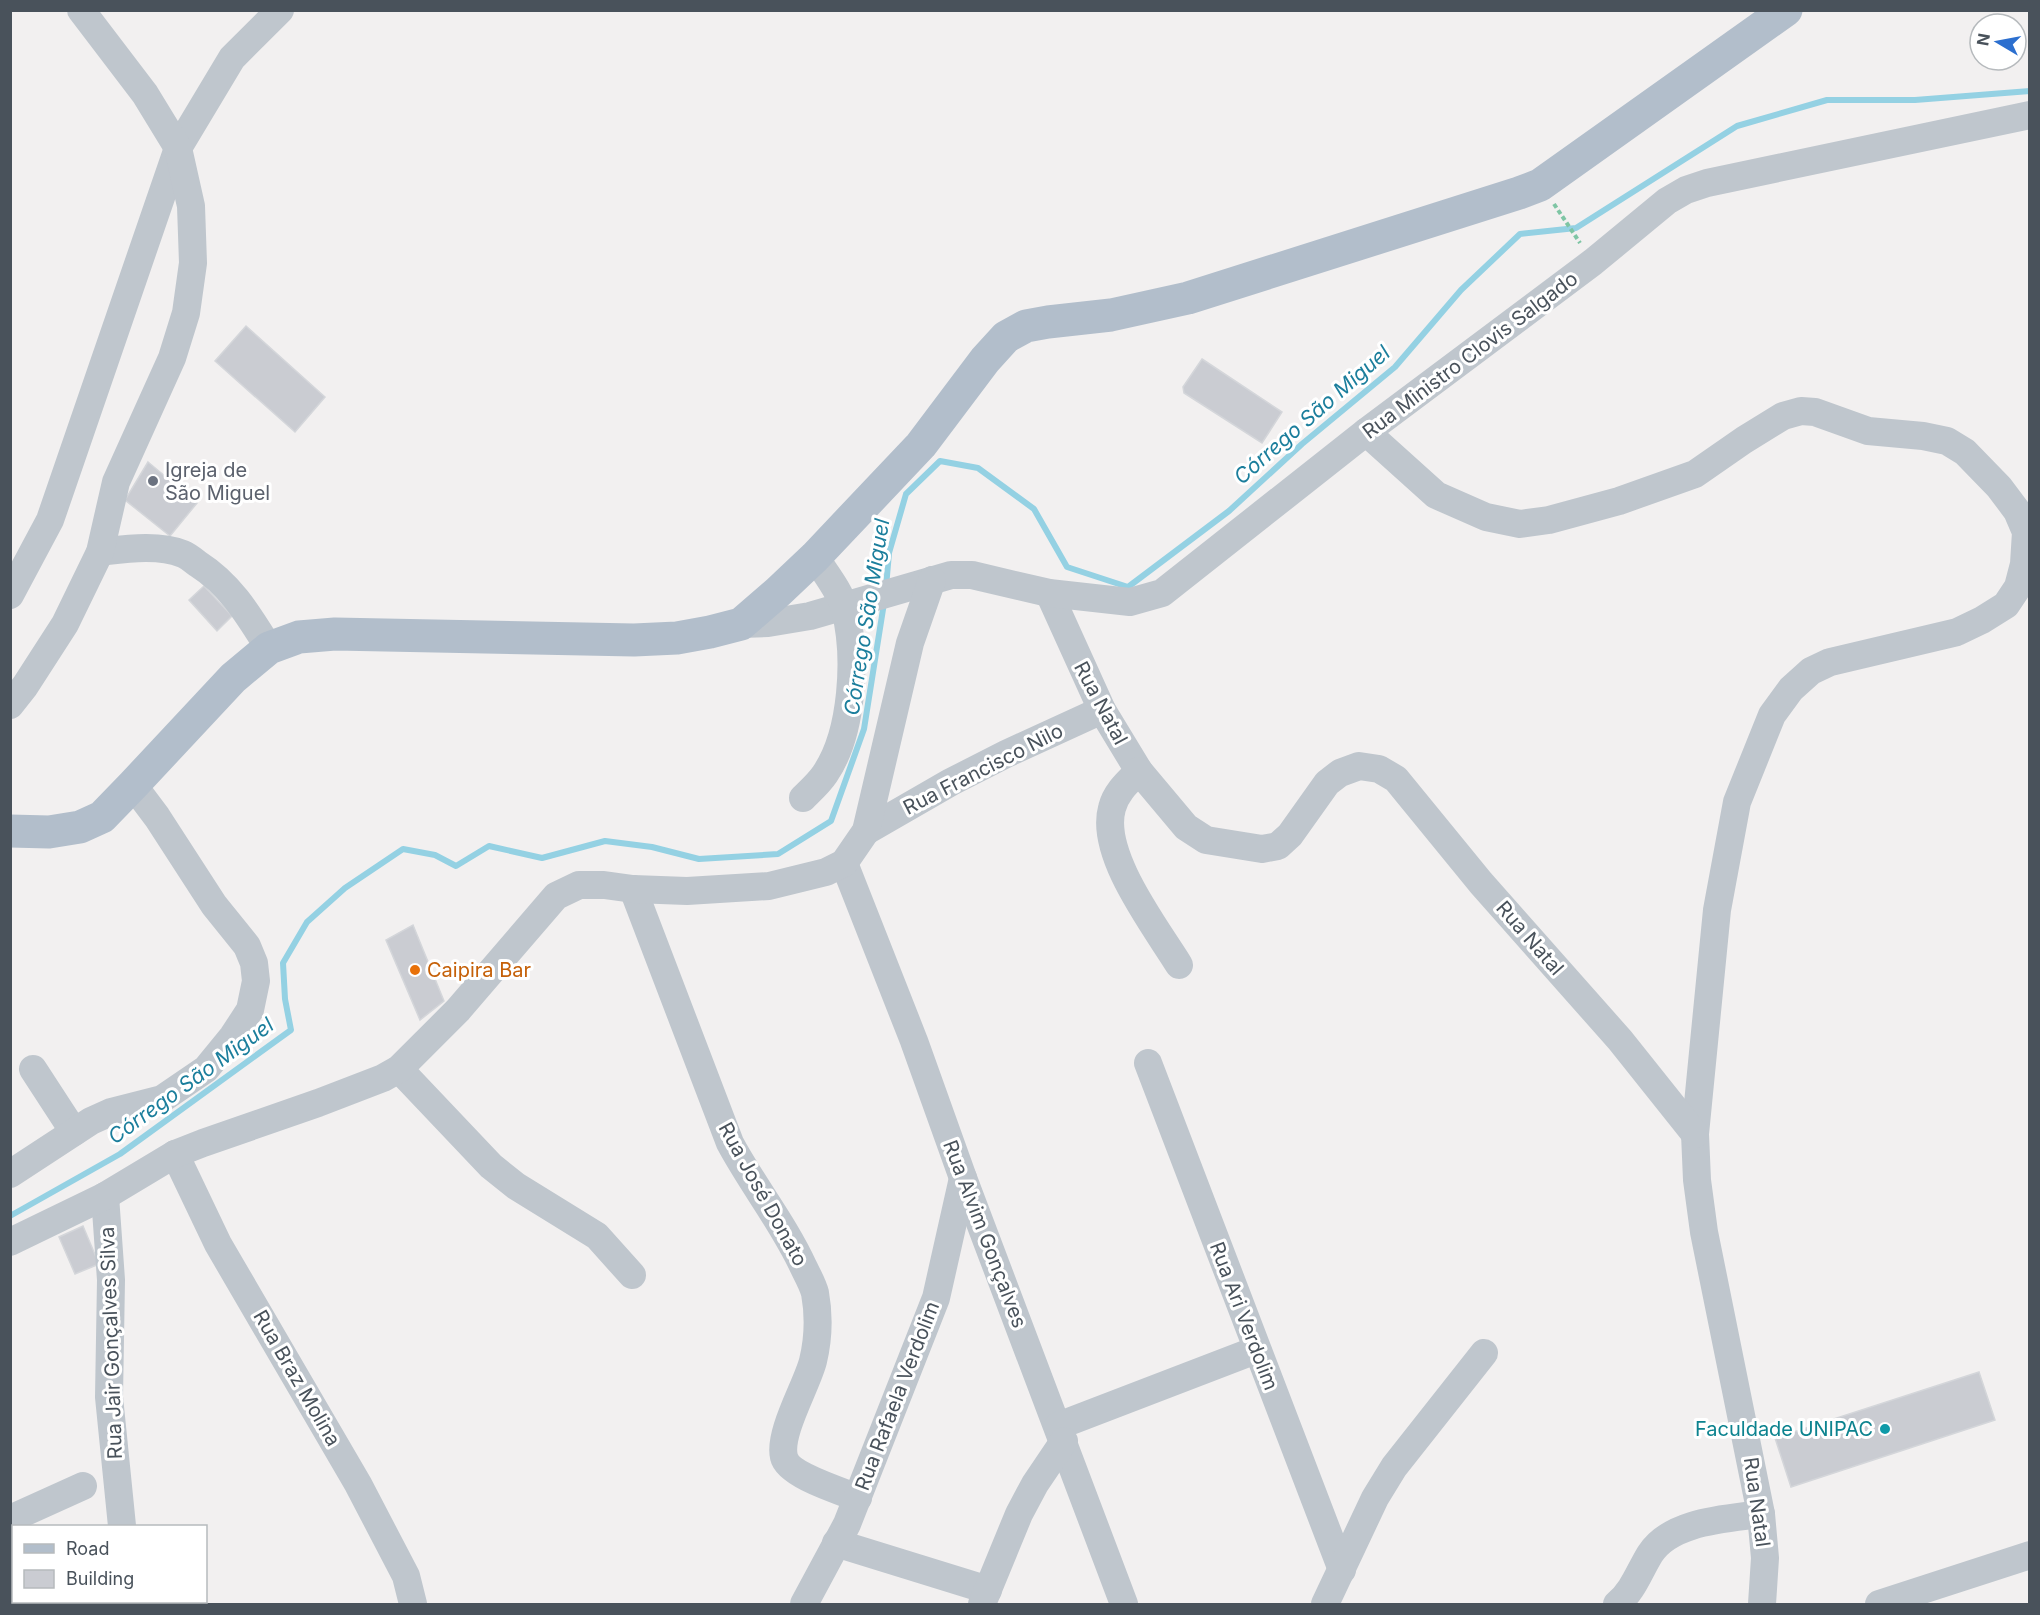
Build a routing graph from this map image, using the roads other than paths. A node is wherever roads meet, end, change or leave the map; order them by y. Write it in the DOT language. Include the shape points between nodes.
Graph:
graph roads {
  1 [pos="81,10"];
  2 [pos="280,10"];
  3 [pos="1786,10"];
  4 [pos="2030,115"];
  5 [pos="178,148"];
  6 [pos="1366,432"];
  7 [pos="2028,531"];
  8 [pos="100,552"];
  9 [pos="815,557"];
  10 [pos="924,582"];
  11 [pos="2024,589"];
  12 [pos="1049,593"];
  13 [pos="10,595"];
  14 [pos="850,605"];
  15 [pos="741,624"];
  16 [pos="269,648"];
  17 [pos="10,705"];
  18 [pos="1102,710"];
  19 [pos="1139,771"];
  20 [pos="133,786"];
  21 [pos="803,798"];
  22 [pos="10,831"];
  23 [pos="866,831"];
  24 [pos="844,863"];
  25 [pos="633,889"];
  26 [pos="1179,964"];
  27 [pos="1148,1063"];
  28 [pos="33,1070"];
  29 [pos="399,1070"];
  30 [pos="74,1132"];
  31 [pos="1695,1134"];
  32 [pos="175,1155"];
  33 [pos="10,1174"];
  34 [pos="963,1178"];
  35 [pos="105,1196"];
  36 [pos="10,1242"];
  37 [pos="632,1275"];
  38 [pos="1256,1350"];
  39 [pos="1484,1353"];
  40 [pos="1061,1433"];
  41 [pos="83,1486"];
  42 [pos="858,1498"];
  43 [pos="1761,1514"];
  44 [pos="10,1519"];
  45 [pos="122,1525"];
  46 [pos="836,1543"];
  47 [pos="2030,1555"];
  48 [pos="1342,1570"];
  49 [pos="986,1597"];
  50 [pos="1879,1604"];
  51 [pos="413,1605"];
  52 [pos="804,1605"];
  53 [pos="1125,1605"];
  54 [pos="1325,1605"];
  55 [pos="1617,1605"];
  56 [pos="1762,1605"];
  1 -- 5 [label="street" via="145,94"];
  2 -- 5 [label="street" via="232,58"];
  3 -- 9 [label="main road" via="1540,184 1519,193 1188,298 1111,315 1026,326 1006,336 921,445"];
  4 -- 6 [label="street, Rua Ministro Clovis Salgado" via="1686,190"];
  5 -- 8 [label="street" via="191,206 193,263 186,313 172,358 116,482"];
  5 -- 13 [label="street" via="50,520"];
  6 -- 7 [label="street" via="1436,495 1486,517 1520,524 1549,520 1653,490 1695,474 1783,416 1815,412 1868,431 1947,441 1965,452 1999,487"];
  6 -- 12 [label="street, Rua Ministro Clovis Salgado" via="1161,593 1130,602"];
  7 -- 11 [label="street"];
  8 -- 16 [label="street" via="133,548 183,554 214,574 238,599"];
  8 -- 17 [label="street" via="65,624"];
  9 -- 14 [label="street"];
  9 -- 15 [label="main road"];
  10 -- 12 [label="street, Rua Ministro Clovis Salgado" via="951,575 972,575"];
  10 -- 14 [label="street, Rua Ministro Clovis Salgado"];
  10 -- 23 [label="street"];
  11 -- 31 [label="street" via="2007,605 1957,632 1830,662 1811,671 1791,689 1772,715 1737,802 1717,910"];
  12 -- 18 [label="street, Rua Natal"];
  14 -- 15 [label="street, Rua Ministro Clovis Salgado" via="810,616"];
  14 -- 21 [label="street" via="847,714 840,742 825,774"];
  15 -- 16 [label="main road" via="677,638 335,634 299,637"];
  16 -- 20 [label="main road" via="232,678"];
  18 -- 19 [label="street, Rua Natal"];
  18 -- 23 [label="street, Rua Francisco Nilo" via="951,782"];
  19 -- 26 [label="street" via="1121,789 1112,807 1113,849"];
  19 -- 31 [label="street, Rua Natal" via="1186,827 1199,836 1262,849 1278,846 1290,835 1327,783 1340,773 1359,766 1379,769 1396,779 1481,883 1620,1040"];
  20 -- 22 [label="main road" via="102,817 80,827 49,832"];
  20 -- 30 [label="street" via="214,905 248,946 256,981 250,1010 206,1069 162,1099 111,1112"];
  23 -- 24 [label="street"];
  24 -- 25 [label="street" via="826,872 769,886 687,891"];
  24 -- 34 [label="street, Rua Alvim Gonçalves"];
  25 -- 29 [label="street" via="579,885 556,897 458,1010"];
  25 -- 42 [label="street, Rua José Donato" via="730,1143 791,1240 815,1292 818,1332 813,1362 784,1440 784,1456 800,1474"];
  27 -- 38 [label="street, Rua Ari Verdolim"];
  28 -- 30 [label="street"];
  29 -- 32 [label="street"];
  29 -- 37 [label="street" via="491,1166 597,1236"];
  30 -- 33 [label="street"];
  31 -- 43 [label="street, Rua Natal" via="1704,1232"];
  32 -- 35 [label="street"];
  32 -- 51 [label="street, Rua Braz Molina" via="218,1244 358,1484 406,1576"];
  34 -- 40 [label="street, Rua Alvim Gonçalves"];
  34 -- 42 [label="street, Rua Rafaela Verdolim" via="936,1298"];
  35 -- 36 [label="street"];
  35 -- 45 [label="street, Rua Jair Gonçalves Silva" via="111,1280 109,1397"];
  38 -- 40 [label="street"];
  38 -- 48 [label="street, Rua Ari Verdolim"];
  39 -- 48 [label="street" via="1394,1467"];
  40 -- 49 [label="street" via="1019,1514"];
  40 -- 53 [label="street, Rua Alvim Gonçalves"];
  41 -- 44 [label="street"];
  42 -- 46 [label="street, Rua Rafaela Verdolim"];
  43 -- 55 [label="street" via="1698,1523 1665,1539 1651,1552 1626,1597"];
  43 -- 56 [label="street, Rua Natal" via="1765,1558"];
  46 -- 49 [label="street"];
  46 -- 52 [label="street, Rua Rafaela Verdolim"];
  47 -- 50 [label="street"];
  48 -- 54 [label="street"];
}
